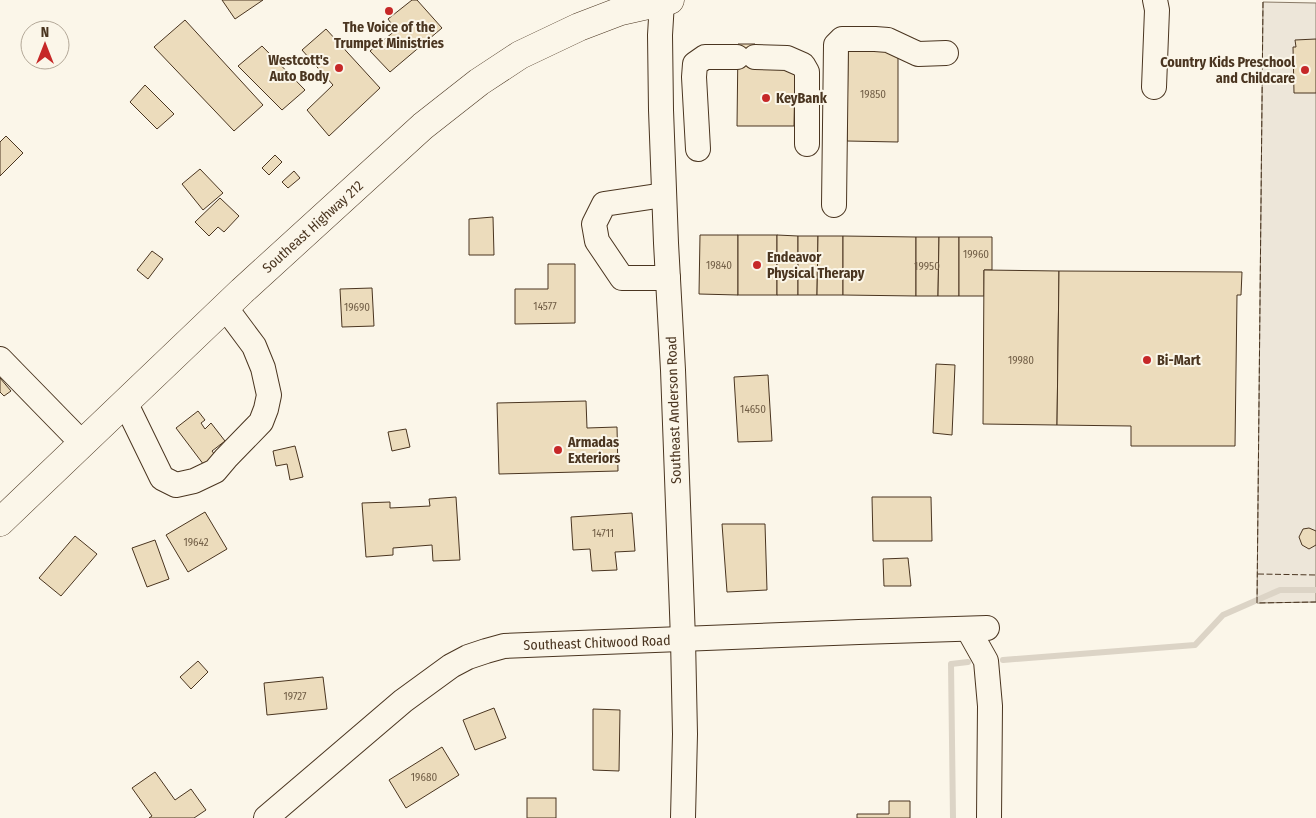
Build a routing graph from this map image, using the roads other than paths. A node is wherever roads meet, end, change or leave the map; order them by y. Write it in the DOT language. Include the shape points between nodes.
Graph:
graph roads {
  1 [pos="1155,0"];
  2 [pos="666,1"];
  3 [pos="946,53"];
  4 [pos="1154,88"];
  5 [pos="807,144"];
  6 [pos="698,149"];
  7 [pos="664,195"];
  8 [pos="834,205"];
  9 [pos="668,278"];
  10 [pos="225,307"];
  11 [pos="0,359"];
  12 [pos="125,402"];
  13 [pos="82,443"];
  14 [pos="0,522"];
  15 [pos="683,639"];
  16 [pos="266,818"];
  17 [pos="683,818"];
  18 [pos="989,818"];
  1 -- 4 [label="street"];
  2 -- 7 [label="street, Southeast Anderson Road" via="660,35"];
  2 -- 10 [label="highway, Southeast Highway 212" via="621,11 579,27 520,55 494,72 423,126"];
  3 -- 8 [label="street" via="918,54 888,40 876,39 842,39 836,45"];
  5 -- 6 [label="street" via="807,72 803,65 787,58 705,57 695,64 694,77"];
  7 -- 9 [label="street, Southeast Anderson Road"];
  7 -- 9 [label="street" via="604,204 594,224 597,241 622,278"];
  9 -- 15 [label="street, Southeast Anderson Road"];
  10 -- 12 [label="highway, Southeast Highway 212"];
  10 -- 12 [label="street" via="254,346 269,396 261,422 215,471 176,485 162,478"];
  11 -- 13 [label="street"];
  12 -- 13 [label="highway, Southeast Highway 212"];
  13 -- 14 [label="highway, Southeast Highway 212"];
  15 -- 16 [label="street, Southeast Chitwood Road" via="504,646 468,657 403,701"];
  15 -- 17 [label="street, Southeast Anderson Road"];
  15 -- 18 [label="street, Southeast Chitwood Road" via="978,628 986,661 990,706"];
}
